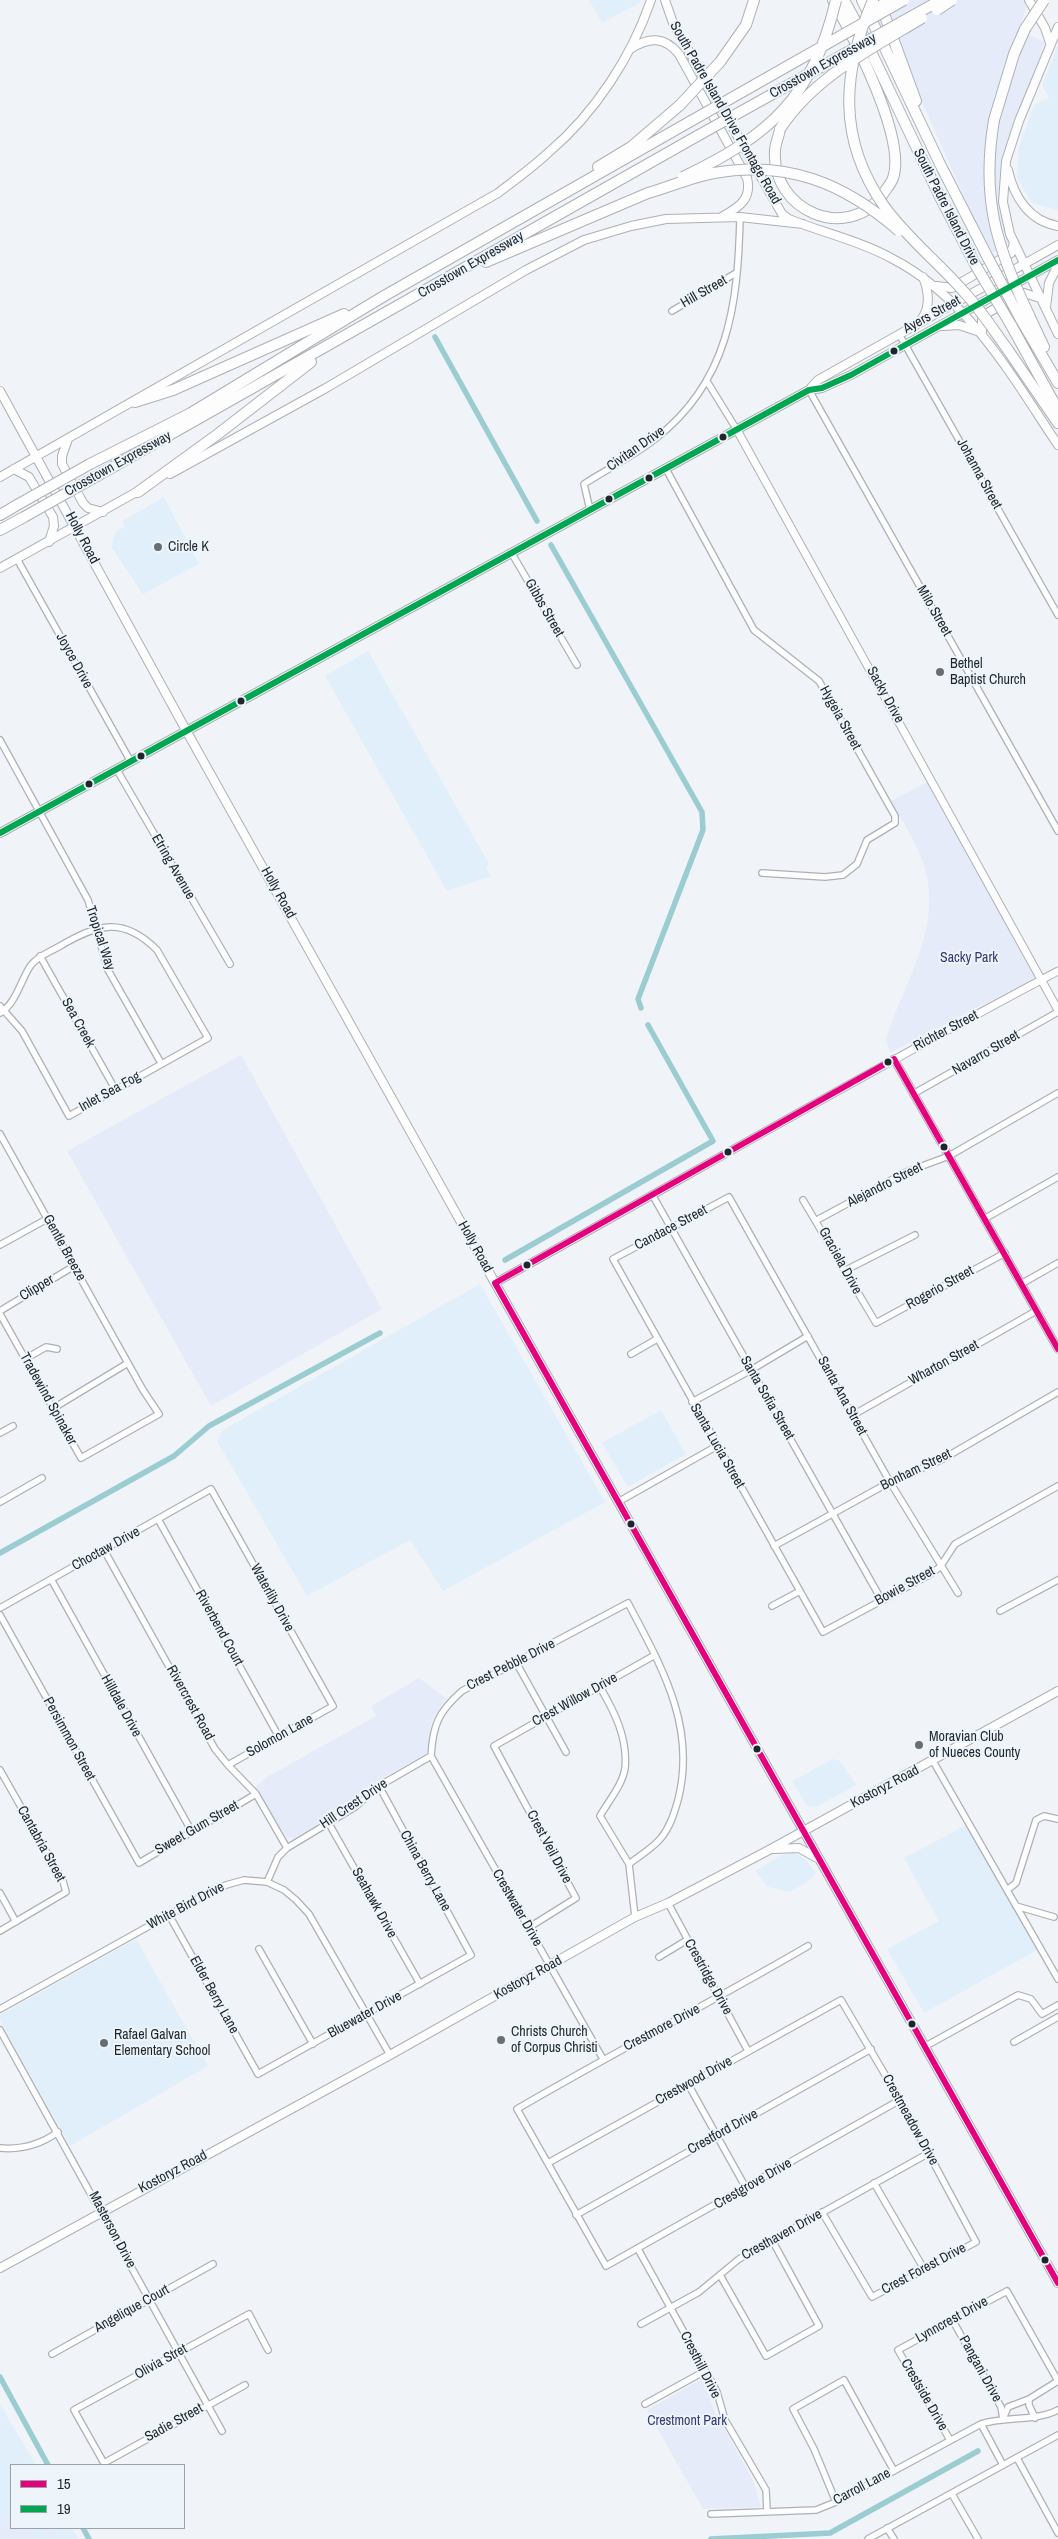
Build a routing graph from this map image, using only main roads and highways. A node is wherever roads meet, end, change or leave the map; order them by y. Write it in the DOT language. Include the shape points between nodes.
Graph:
graph roads {
  1 [pos="651,0"];
  2 [pos="665,0"];
  3 [pos="754,0"];
  4 [pos="835,0"];
  5 [pos="844,0"];
  6 [pos="862,0"];
  7 [pos="873,0"];
  8 [pos="879,0"];
  9 [pos="889,0"];
  10 [pos="904,0"];
  11 [pos="941,0"];
  12 [pos="952,0"];
  13 [pos="1029,0"];
  14 [pos="1044,0"];
  15 [pos="1058,26"];
  16 [pos="842,35"];
  17 [pos="1050,43"];
  18 [pos="629,50"];
  19 [pos="928,140"];
  20 [pos="1006,161"];
  21 [pos="648,193"];
  22 [pos="719,218"];
  23 [pos="803,224"];
  24 [pos="1058,226"];
  25 [pos="494,232"];
  26 [pos="1014,243"];
  27 [pos="1058,245"];
  28 [pos="1058,260"];
  29 [pos="1024,263"];
  30 [pos="938,264"];
  31 [pos="1058,265"];
  32 [pos="1030,276"];
  33 [pos="923,277"];
  34 [pos="444,280"];
  35 [pos="935,286"];
  36 [pos="384,296"];
  37 [pos="1040,298"];
  38 [pos="955,302"];
  39 [pos="1046,309"];
  40 [pos="964,312"];
  41 [pos="1025,317"];
  42 [pos="920,322"];
  43 [pos="940,326"];
  44 [pos="982,333"];
  45 [pos="1058,334"];
  46 [pos="336,342"];
  47 [pos="861,355"];
  48 [pos="874,363"];
  49 [pos="1058,378"];
  50 [pos="1058,383"];
  51 [pos="809,390"];
  52 [pos="0,391"];
  53 [pos="135,402"];
  54 [pos="1058,410"];
  55 [pos="1058,423"];
  56 [pos="68,440"];
  57 [pos="1058,445"];
  58 [pos="38,457"];
  59 [pos="14,469"];
  60 [pos="0,477"];
  61 [pos="138,492"];
  62 [pos="103,512"];
  63 [pos="0,515"];
  64 [pos="76,527"];
  65 [pos="0,530"];
  66 [pos="49,542"];
  67 [pos="0,568"];
  68 [pos="187,732"];
  69 [pos="0,833"];
  70 [pos="1058,1691"];
  71 [pos="803,1832"];
  72 [pos="769,1850"];
  73 [pos="818,1858"];
  74 [pos="0,2268"];
  75 [pos="1058,2283"];
  1 -- 18 [label="main road"];
  2 -- 23 [label="main road, South Padre Island Drive Frontage Road" via="673,23 782,214"];
  3 -- 25 [label="highway, bridge" via="746,25 720,62 680,105 631,147"];
  4 -- 12 [label="highway, bridge" via="868,68 894,146 893,178 875,205 841,218 822,216 804,209 789,197 781,185 775,151 780,129 819,84 866,52"];
  4 -- 21 [label="highway, bridge" via="820,56 795,97 780,114 739,149"];
  5 -- 54 [label="highway, South Padre Island Drive, bridge" via="976,266"];
  6 -- 19 [label="highway, South Padre Island Drive"];
  7 -- 30 [label="highway, bridge" via="862,25 849,74 849,123 860,157 884,206"];
  8 -- 19 [label="highway"];
  9 -- 16 [label="highway, bridge"];
  10 -- 16 [label="highway, Crosstown Expressway, bridge"];
  11 -- 34 [label="highway, Crosstown Expressway, bridge"];
  13 -- 17 [label="main road"];
  14 -- 41 [label="highway, bridge" via="1025,29 1014,54 994,120 989,150 991,204 996,231"];
  15 -- 17 [label="main road"];
  16 -- 25 [label="highway, Crosstown Expressway, bridge"];
  17 -- 20 [label="main road"];
  18 -- 22 [label="main road" via="656,39 673,47 747,178 749,186 744,201"];
  18 -- 53 [label="main road" via="585,114 551,151 498,193"];
  19 -- 41 [label="highway, South Padre Island Drive, bridge" via="988,258"];
  20 -- 24 [label="main road" via="1021,203 1043,221"];
  20 -- 26 [label="main road" via="1003,202"];
  21 -- 30 [label="highway, bridge" via="712,173 758,168 798,174 838,187 867,204"];
  21 -- 34 [label="highway"];
  22 -- 23 [label="main road"];
  22 -- 61 [label="main road" via="666,219 584,240"];
  23 -- 33 [label="main road, South Padre Island Drive Frontage Road" via="856,242"];
  25 -- 36 [label="highway, Crosstown Expressway"];
  26 -- 29 [label="main road"];
  26 -- 35 [label="main road" via="1011,253 952,288"];
  27 -- 29 [label="main road, Ayers Street"];
  28 -- 32 [label="main road, Ayers Street"];
  29 -- 32 [label="main road"];
  29 -- 38 [label="main road, Ayers Street"];
  30 -- 55 [label="highway, bridge" via="966,294"];
  31 -- 39 [label="main road" via="1047,290"];
  32 -- 37 [label="main road"];
  32 -- 40 [label="main road, Ayers Street"];
  33 -- 35 [label="main road, South Padre Island Drive Frontage Road"];
  33 -- 42 [label="main road" via="928,307"];
  34 -- 46 [label="highway, Crosstown Expressway"];
  35 -- 38 [label="main road, South Padre Island Drive Frontage Road"];
  36 -- 53 [label="highway" via="174,390"];
  36 -- 63 [label="highway, Crosstown Expressway, bridge" via="191,413 90,464"];
  37 -- 39 [label="main road"];
  37 -- 44 [label="main road" via="1024,293 989,312 982,320"];
  38 -- 40 [label="main road, South Padre Island Drive Frontage Road"];
  38 -- 42 [label="main road, Ayers Street"];
  39 -- 45 [label="main road"];
  40 -- 43 [label="main road, Ayers Street"];
  40 -- 44 [label="main road, South Padre Island Drive Frontage Road"];
  41 -- 49 [label="highway"];
  41 -- 50 [label="highway, South Padre Island Drive"];
  42 -- 47 [label="main road, Ayers Street"];
  43 -- 44 [label="main road" via="959,325"];
  43 -- 48 [label="main road, Ayers Street"];
  44 -- 57 [label="main road, South Padre Island Drive Frontage Road"];
  46 -- 61 [label="highway"];
  46 -- 65 [label="highway, Crosstown Expressway, bridge"];
  47 -- 48 [label="main road"];
  47 -- 51 [label="main road, Ayers Street" via="818,380"];
  48 -- 51 [label="main road, Ayers Street" via="822,388"];
  51 -- 68 [label="main road, Ayers Street"];
  52 -- 58 [label="main road, Holly Road"];
  53 -- 56 [label="main road"];
  56 -- 58 [label="main road"];
  56 -- 62 [label="main road" via="62,464 83,503 88,508"];
  58 -- 59 [label="main road"];
  58 -- 64 [label="main road, Holly Road"];
  59 -- 60 [label="main road"];
  59 -- 66 [label="main road" via="29,477 53,517"];
  61 -- 62 [label="main road"];
  62 -- 64 [label="main road"];
  64 -- 66 [label="main road"];
  64 -- 68 [label="main road, Holly Road"];
  66 -- 67 [label="main road"];
  68 -- 69 [label="main road, Ayers Street"];
  68 -- 71 [label="main road, Holly Road"];
  70 -- 71 [label="main road, Kostoryz Road"];
  71 -- 72 [label="main road, Kostoryz Road"];
  71 -- 73 [label="main road, Holly Road"];
  72 -- 73 [label="main road" via="796,1848"];
  72 -- 74 [label="main road, Kostoryz Road" via="635,1917"];
  73 -- 75 [label="main road, Holly Road"];
}
